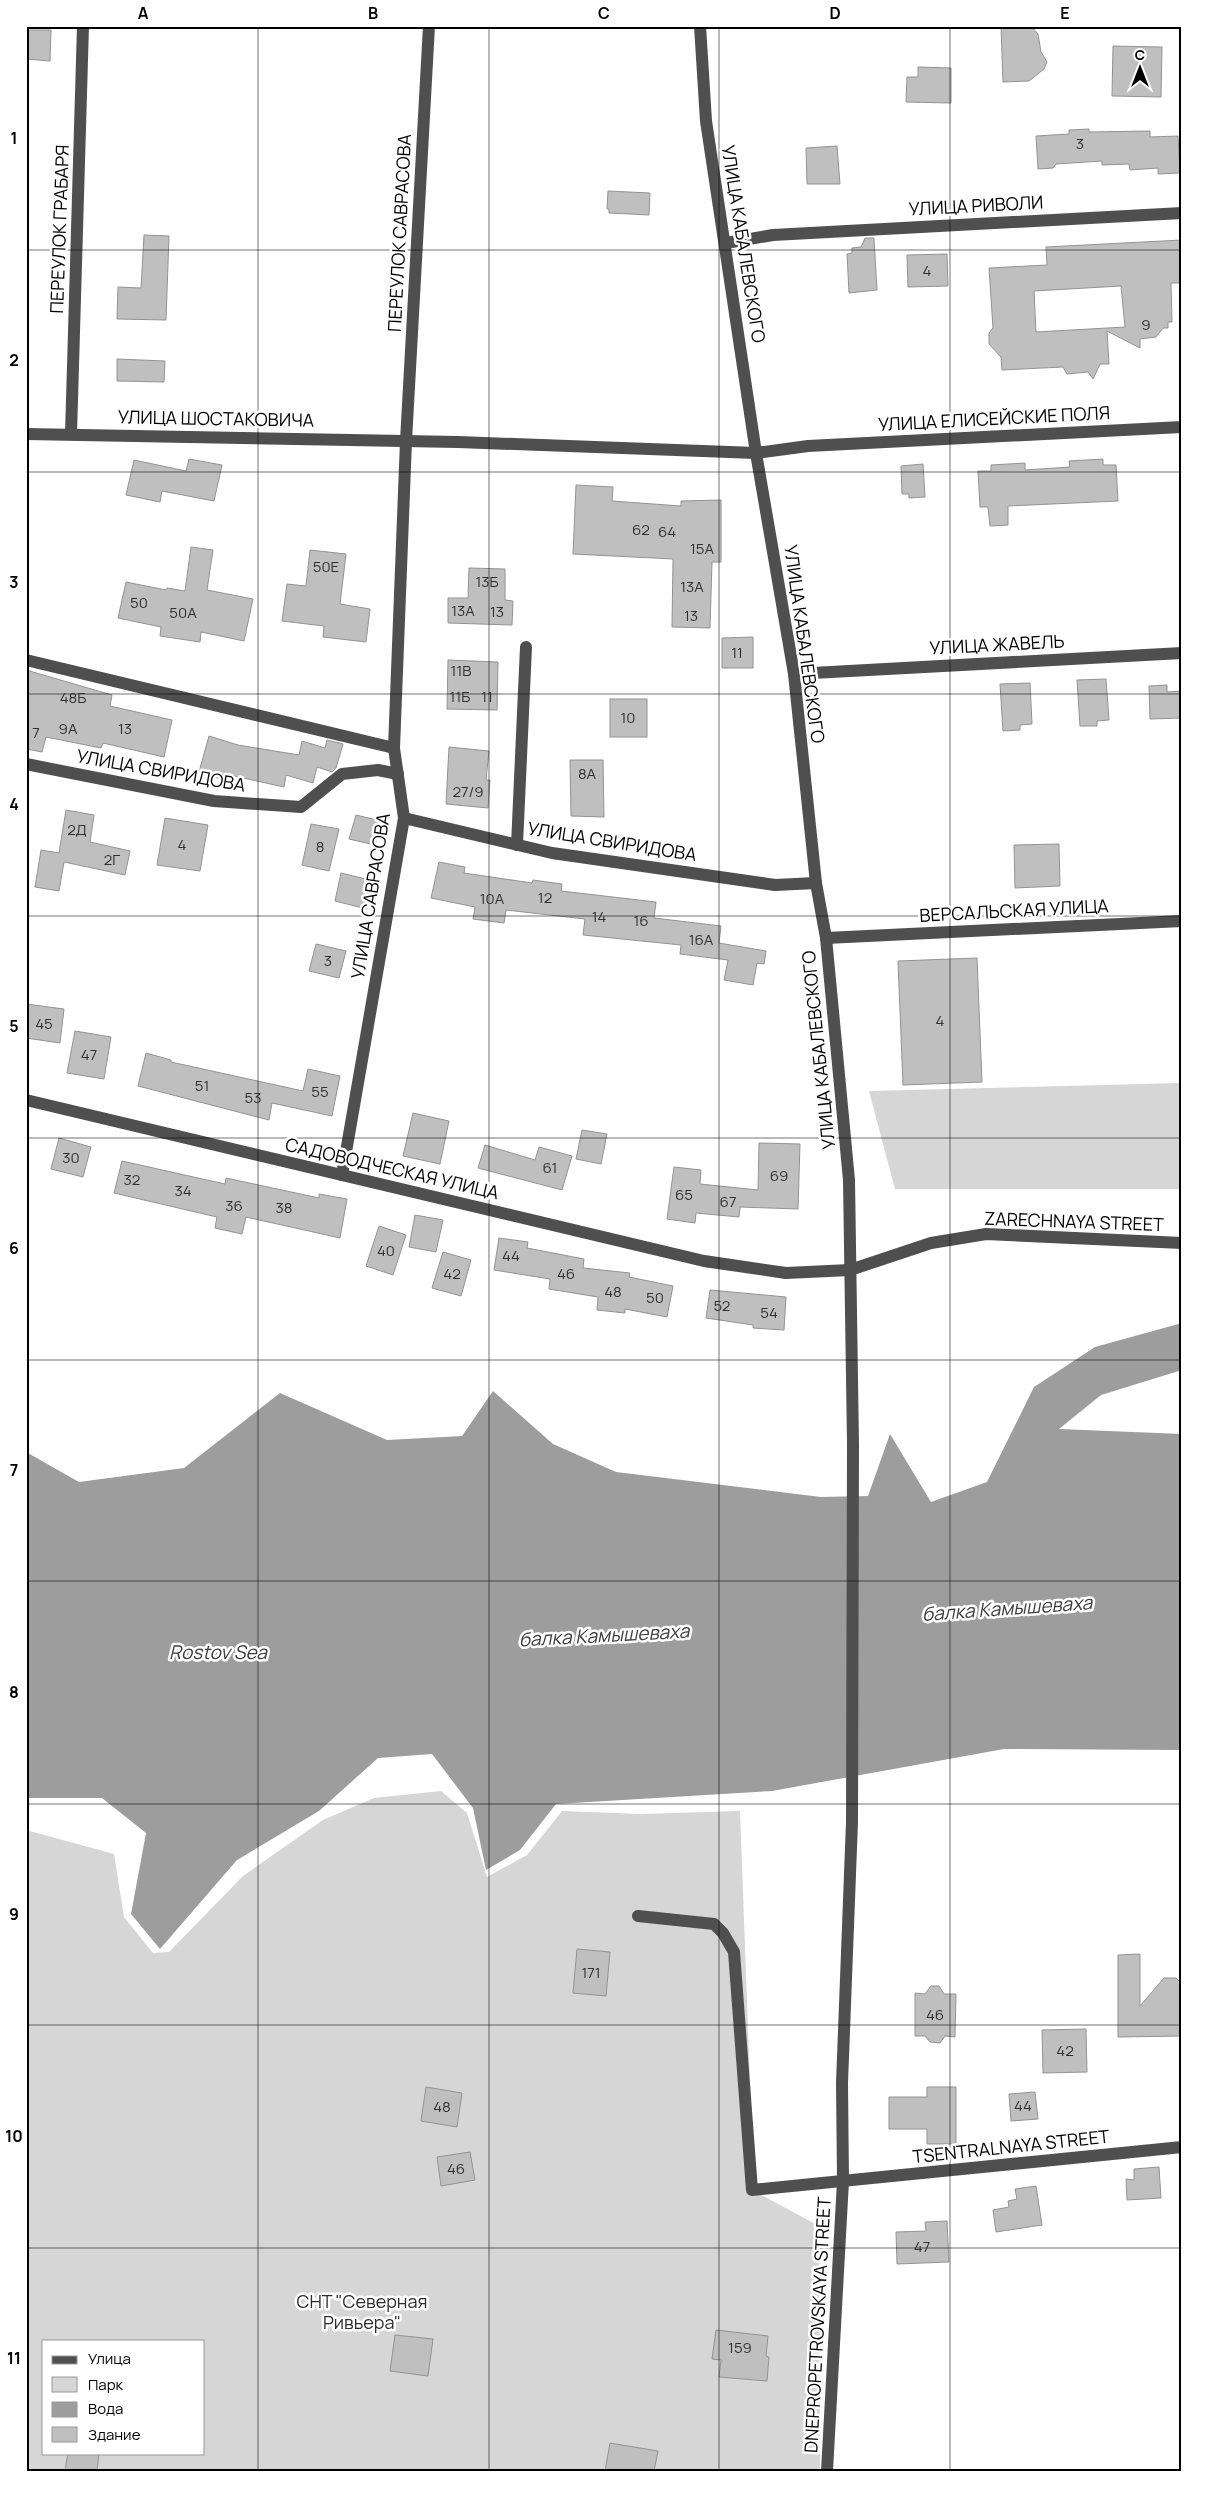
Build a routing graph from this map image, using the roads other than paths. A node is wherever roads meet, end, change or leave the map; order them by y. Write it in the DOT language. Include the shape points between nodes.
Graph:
graph roads {
  1 [pos="83,26"];
  2 [pos="429,26"];
  3 [pos="700,26"];
  4 [pos="1182,213"];
  5 [pos="726,242"];
  6 [pos="1182,427"];
  7 [pos="26,434"];
  8 [pos="72,434"];
  9 [pos="406,441"];
  10 [pos="756,453"];
  11 [pos="526,647"];
  12 [pos="1182,653"];
  13 [pos="26,660"];
  14 [pos="794,674"];
  15 [pos="394,748"];
  16 [pos="26,764"];
  17 [pos="398,774"];
  18 [pos="404,818"];
  19 [pos="517,845"];
  20 [pos="816,883"];
  21 [pos="1182,920"];
  22 [pos="826,938"];
  23 [pos="26,1100"];
  24 [pos="342,1175"];
  25 [pos="1182,1243"];
  26 [pos="850,1270"];
  27 [pos="852,1822"];
  28 [pos="638,1916"];
  29 [pos="1182,2147"];
  30 [pos="843,2181"];
  31 [pos="827,2471"];
  1 -- 8 [label="street, ПЕРЕУЛОК ГРАБАРЯ"];
  2 -- 9 [label="street, ПЕРЕУЛОК САВРАСОВА"];
  3 -- 5 [label="street, УЛИЦА КАБАЛЕВСКОГО" via="706,121"];
  4 -- 5 [label="street, УЛИЦА РИВОЛИ" via="773,235"];
  5 -- 10 [label="street, УЛИЦА КАБАЛЕВСКОГО"];
  6 -- 10 [label="street, УЛИЦА ЕЛИСЕЙСКИЕ ПОЛЯ" via="808,446"];
  7 -- 8 [label="street, УЛИЦА ШОСТАКОВИЧА"];
  8 -- 9 [label="street, УЛИЦА ШОСТАКОВИЧА"];
  9 -- 10 [label="street, УЛИЦА ШОСТАКОВИЧА"];
  9 -- 15 [label="street, УЛИЦА САВРАСОВА"];
  10 -- 14 [label="street, УЛИЦА КАБАЛЕВСКОГО"];
  11 -- 19 [label="street"];
  12 -- 14 [label="street, УЛИЦА ЖАВЕЛЬ"];
  13 -- 15 [label="street"];
  14 -- 20 [label="street, УЛИЦА КАБАЛЕВСКОГО"];
  15 -- 17 [label="street, УЛИЦА САВРАСОВА"];
  16 -- 17 [label="street, УЛИЦА СВИРИДОВА" via="214,801 301,807 342,774 378,770"];
  17 -- 18 [label="street, УЛИЦА САВРАСОВА"];
  18 -- 19 [label="street, УЛИЦА СВИРИДОВА"];
  18 -- 24 [label="street, УЛИЦА САВРАСОВА"];
  19 -- 20 [label="street, УЛИЦА СВИРИДОВА" via="552,853 775,885"];
  20 -- 22 [label="street, УЛИЦА КАБАЛЕВСКОГО"];
  21 -- 22 [label="street, ВЕРСАЛЬСКАЯ УЛИЦА"];
  22 -- 26 [label="street, УЛИЦА КАБАЛЕВСКОГО" via="849,1180"];
  23 -- 24 [label="street, САДОВОДЧЕСКАЯ УЛИЦА"];
  24 -- 26 [label="street, САДОВОДЧЕСКАЯ УЛИЦА" via="750,1270 786,1273"];
  25 -- 26 [label="street, ZARECHNAYA STREET" via="986,1234 931,1243"];
  26 -- 27 [label="street, УЛИЦА КАБАЛЕВСКОГО"];
  27 -- 30 [label="street, DNEPROPETROVSKAYA STREET" via="842,2083"];
  28 -- 30 [label="street, TSENTRALNAYA STREET" via="714,1924 734,1952 752,2190"];
  29 -- 30 [label="street, TSENTRALNAYA STREET"];
  30 -- 31 [label="street, DNEPROPETROVSKAYA STREET"];
}
